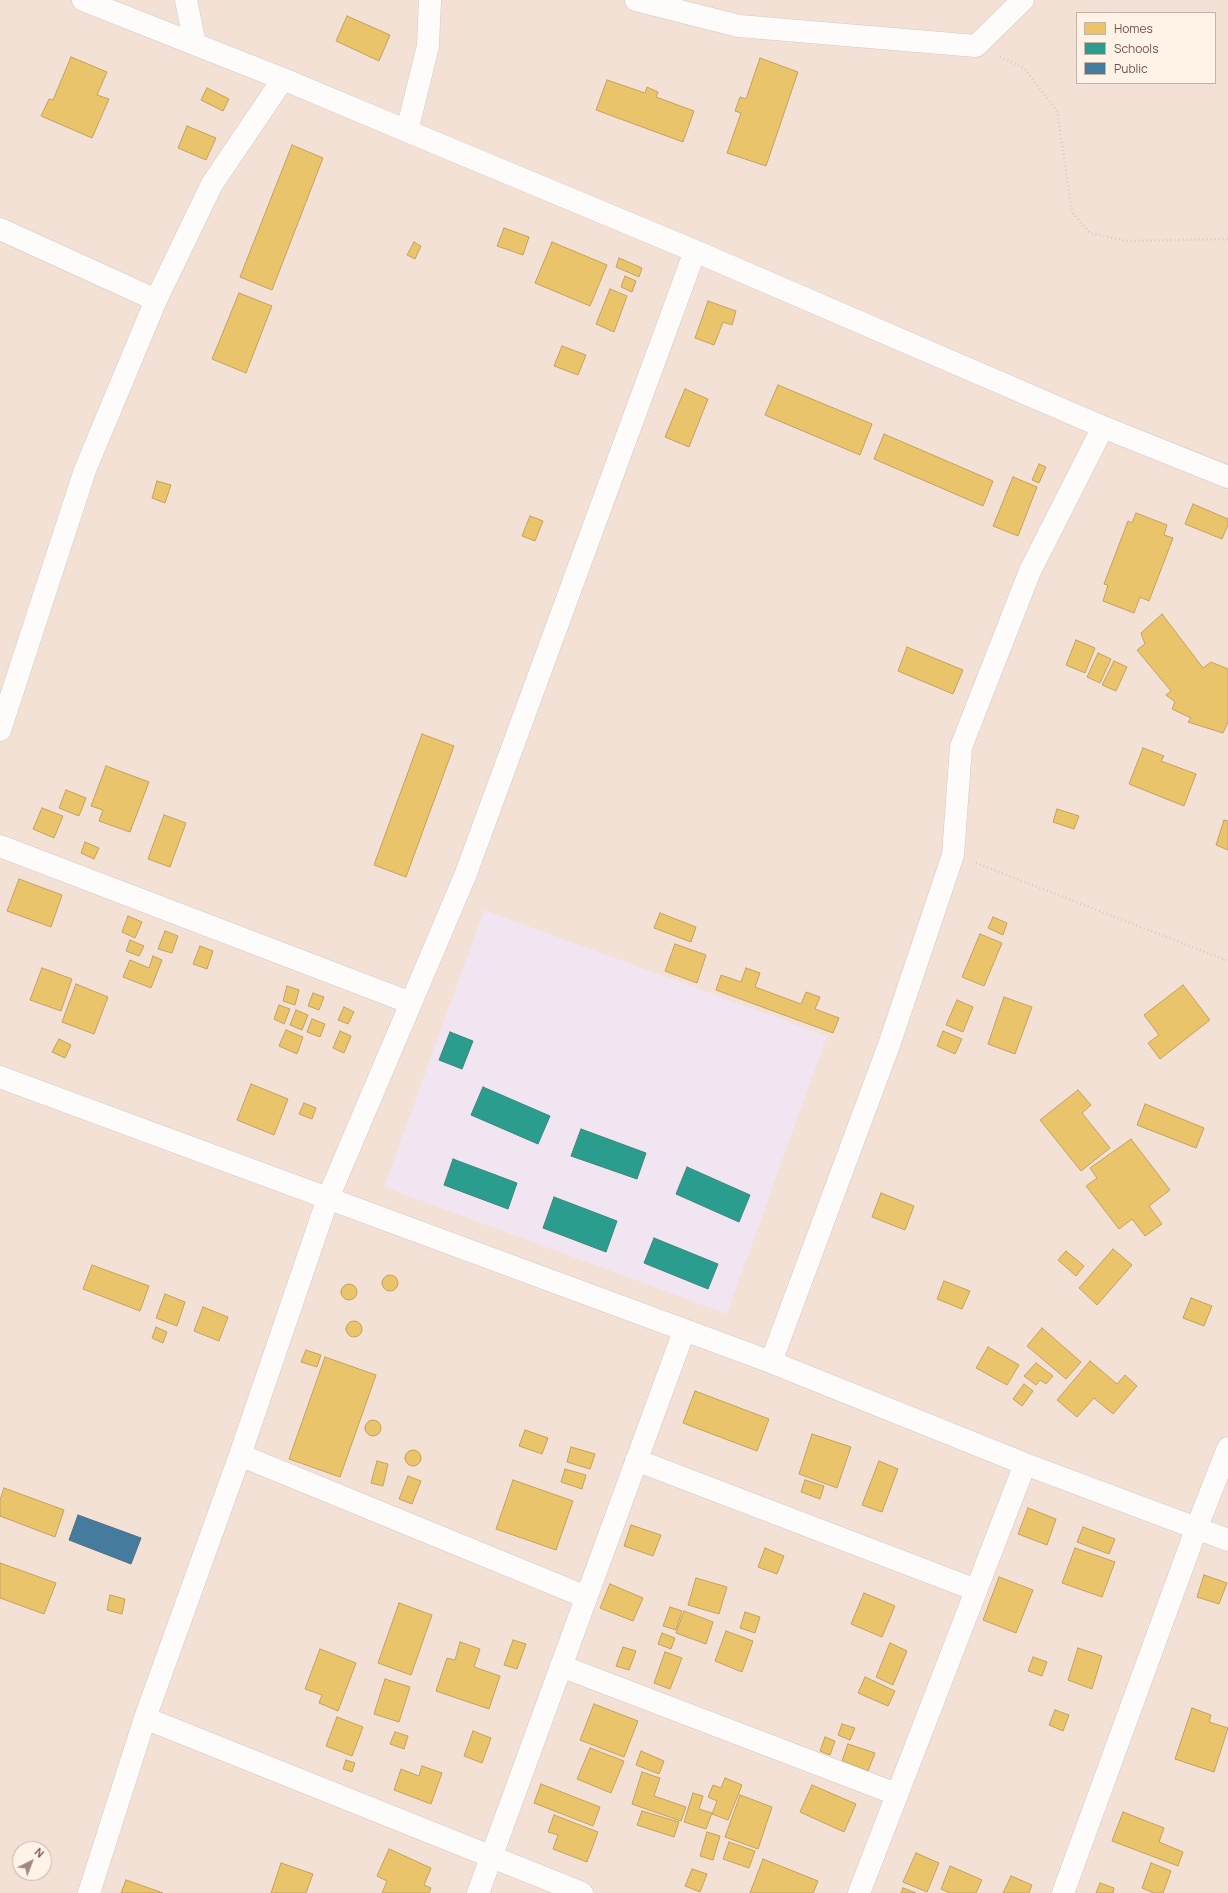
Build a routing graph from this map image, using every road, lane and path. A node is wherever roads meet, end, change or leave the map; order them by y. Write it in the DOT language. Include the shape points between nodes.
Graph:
graph roads {
  1 [pos="83,0"];
  2 [pos="186,0"];
  3 [pos="430,0"];
  4 [pos="636,0"];
  5 [pos="1023,0"];
  6 [pos="195,44"];
  7 [pos="976,46"];
  8 [pos="283,79"];
  9 [pos="407,131"];
  10 [pos="0,229"];
  11 [pos="1228,239"];
  12 [pos="695,251"];
  13 [pos="156,300"];
  14 [pos="1103,427"];
  15 [pos="1228,477"];
  16 [pos="0,730"];
  17 [pos="0,846"];
  18 [pos="953,855"];
  19 [pos="1228,961"];
  20 [pos="411,1003"];
  21 [pos="0,1077"];
  22 [pos="328,1198"];
  23 [pos="684,1331"];
  24 [pos="772,1362"];
  25 [pos="1228,1448"];
  26 [pos="240,1455"];
  27 [pos="636,1460"];
  28 [pos="1025,1464"];
  29 [pos="1197,1527"];
  30 [pos="1228,1540"];
  31 [pos="976,1590"];
  32 [pos="586,1597"];
  33 [pos="561,1666"];
  34 [pos="145,1718"];
  35 [pos="896,1794"];
  36 [pos="491,1856"];
  37 [pos="89,1893"];
  38 [pos="478,1893"];
  39 [pos="582,1893"];
  40 [pos="858,1893"];
  41 [pos="1063,1893"];
  1 -- 6 [label="street"];
  2 -- 6 [label="street"];
  3 -- 9 [label="street" via="428,46"];
  4 -- 7 [label="street" via="739,26"];
  5 -- 7 [label="street"];
  6 -- 8 [label="street"];
  7 -- 11 [label="path" via="1024,68 1057,111 1072,212 1090,233 1126,241"];
  8 -- 9 [label="street"];
  8 -- 13 [label="street" via="212,184"];
  9 -- 12 [label="street"];
  10 -- 13 [label="street"];
  12 -- 14 [label="street"];
  12 -- 20 [label="street" via="465,876"];
  13 -- 16 [label="street" via="85,470"];
  14 -- 15 [label="street"];
  14 -- 18 [label="street" via="1030,571 961,747"];
  17 -- 20 [label="street"];
  18 -- 19 [label="path"];
  18 -- 24 [label="street" via="889,1045"];
  20 -- 22 [label="street"];
  21 -- 22 [label="street"];
  22 -- 23 [label="street"];
  22 -- 26 [label="street"];
  23 -- 24 [label="street"];
  23 -- 27 [label="street"];
  24 -- 28 [label="street"];
  25 -- 29 [label="street"];
  26 -- 32 [label="street"];
  26 -- 34 [label="street"];
  27 -- 31 [label="street"];
  27 -- 32 [label="street"];
  28 -- 29 [label="street"];
  28 -- 31 [label="street"];
  29 -- 30 [label="street"];
  29 -- 41 [label="street"];
  31 -- 35 [label="street"];
  32 -- 33 [label="street"];
  33 -- 35 [label="street"];
  33 -- 36 [label="street"];
  34 -- 36 [label="street"];
  34 -- 37 [label="street"];
  35 -- 40 [label="street"];
  36 -- 38 [label="street"];
  36 -- 39 [label="street"];
}
